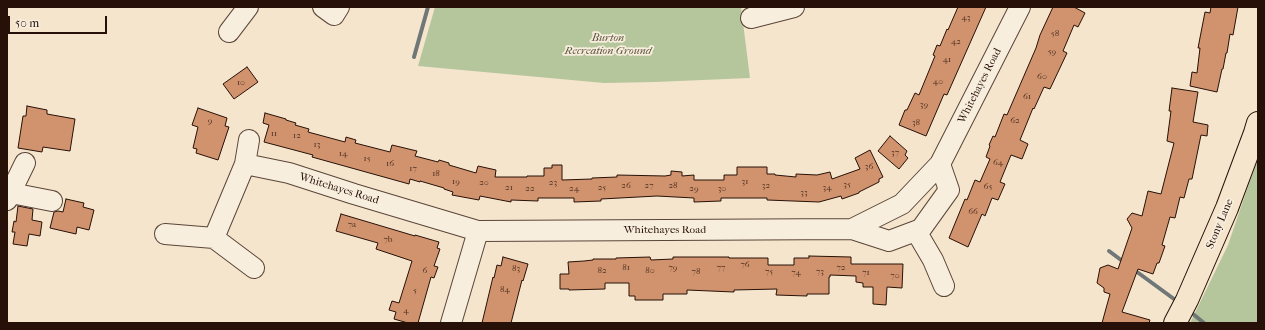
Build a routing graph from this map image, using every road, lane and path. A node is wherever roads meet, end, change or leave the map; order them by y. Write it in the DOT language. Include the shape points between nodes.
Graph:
graph roads {
  1 [pos="248,7"];
  2 [pos="323,7"];
  3 [pos="339,7"];
  4 [pos="794,7"];
  5 [pos="1020,7"];
  6 [pos="752,19"];
  7 [pos="229,32"];
  8 [pos="1258,123"];
  9 [pos="249,140"];
  10 [pos="25,163"];
  11 [pos="245,164"];
  12 [pos="940,164"];
  13 [pos="9,197"];
  14 [pos="52,201"];
  15 [pos="852,229"];
  16 [pos="478,231"];
  17 [pos="916,231"];
  18 [pos="165,234"];
  19 [pos="214,238"];
  20 [pos="254,268"];
  21 [pos="944,286"];
  22 [pos="451,323"];
  23 [pos="1175,323"];
  1 -- 7 [label="street"];
  2 -- 3 [label="street" via="334,15"];
  4 -- 6 [label="street"];
  5 -- 12 [label="street, Whitehayes Road"];
  8 -- 23 [label="main road, Stony Lane" via="1227,208"];
  9 -- 11 [label="street"];
  10 -- 13 [label="street"];
  11 -- 16 [label="street, Whitehayes Road" via="290,173"];
  11 -- 19 [label="street"];
  12 -- 15 [label="street, Whitehayes Road" via="902,204"];
  12 -- 17 [label="street, Whitehayes Road" via="950,190 921,230"];
  13 -- 14 [label="street"];
  15 -- 16 [label="street, Whitehayes Road"];
  15 -- 17 [label="street, Whitehayes Road" via="889,241"];
  16 -- 22 [label="street"];
  17 -- 21 [label="street"];
  18 -- 19 [label="street"];
  19 -- 20 [label="street"];
}
